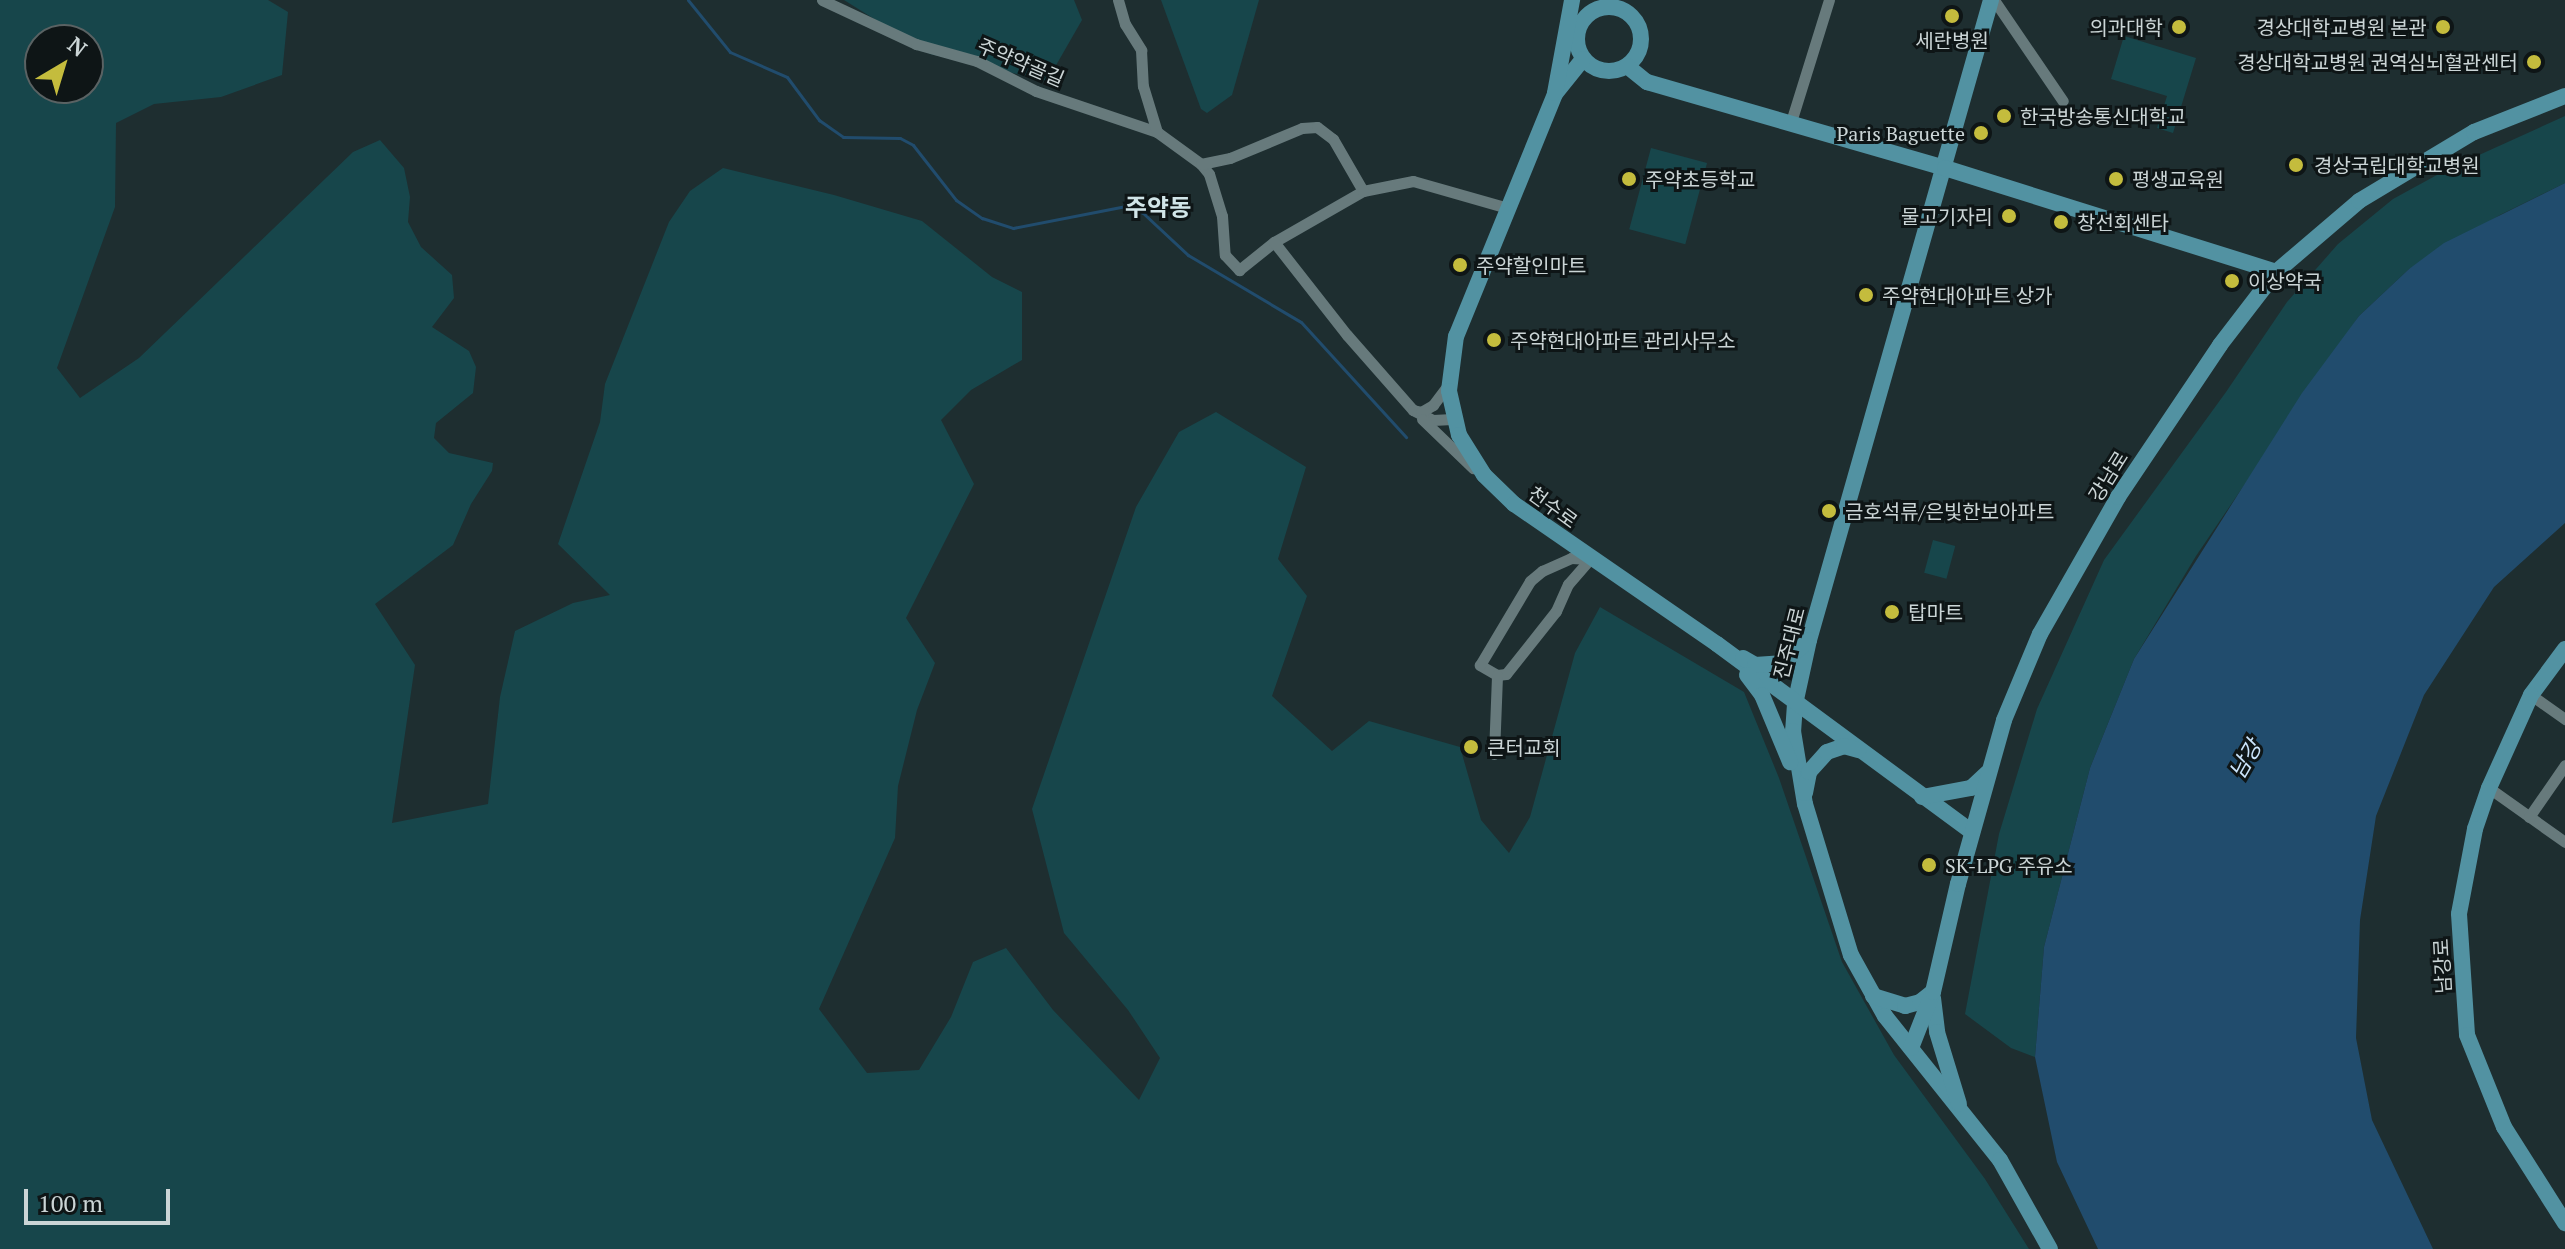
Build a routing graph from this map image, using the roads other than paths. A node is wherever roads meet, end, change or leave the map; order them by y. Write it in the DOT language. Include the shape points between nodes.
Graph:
graph roads {
  1 [pos="822,0"];
  2 [pos="1118,0"];
  3 [pos="1572,0"];
  4 [pos="1829,0"];
  5 [pos="1993,0"];
  6 [pos="1631,6"];
  7 [pos="1587,7"];
  8 [pos="1583,59"];
  9 [pos="1627,66"];
  10 [pos="1555,94"];
  11 [pos="2565,96"];
  12 [pos="2063,101"];
  13 [pos="1790,125"];
  14 [pos="1157,132"];
  15 [pos="1201,164"];
  16 [pos="1945,168"];
  17 [pos="1363,191"];
  18 [pos="1508,208"];
  19 [pos="1274,242"];
  20 [pos="2276,272"];
  21 [pos="1449,384"];
  22 [pos="1413,410"];
  23 [pos="1452,419"];
  24 [pos="1514,504"];
  25 [pos="1590,559"];
  26 [pos="1809,640"];
  27 [pos="1717,644"];
  28 [pos="2565,649"];
  29 [pos="1497,675"];
  30 [pos="2531,695"];
  31 [pos="1795,704"];
  32 [pos="2565,719"];
  33 [pos="1859,750"];
  34 [pos="1494,754"];
  35 [pos="2565,765"];
  36 [pos="1988,772"];
  37 [pos="2489,788"];
  38 [pos="1922,797"];
  39 [pos="1805,804"];
  40 [pos="2529,817"];
  41 [pos="1972,832"];
  42 [pos="2565,842"];
  43 [pos="1933,992"];
  44 [pos="1873,996"];
  45 [pos="1911,1048"];
  46 [pos="1961,1113"];
  47 [pos="2565,1223"];
  48 [pos="2050,1249"];
  1 -- 14 [label="street, 주약약골길" via="916,44 977,61 1036,91"];
  2 -- 14 [label="street" via="1141,50 1143,86"];
  3 -- 10 [label="street"];
  4 -- 13 [label="street"];
  5 -- 12 [label="street, 진주대로"];
  5 -- 16 [label="street, 진주대로"];
  6 -- 7 [label="street"];
  6 -- 9 [label="street" via="1641,43"];
  7 -- 8 [label="street" via="1577,40"];
  8 -- 9 [label="street" via="1600,70"];
  8 -- 10 [label="street, 천수로"];
  9 -- 13 [label="street" via="1647,82"];
  10 -- 18 [label="street, 천수로"];
  11 -- 20 [label="street, 강남로" via="2448,146 2359,201"];
  13 -- 16 [label="street"];
  14 -- 15 [label="street, 주약약골길"];
  15 -- 17 [label="street" via="1317,127 1333,139"];
  15 -- 19 [label="street, 주약약골길" via="1218,200 1225,255 1232,263 1239,270"];
  16 -- 20 [label="street"];
  16 -- 26 [label="street, 진주대로"];
  17 -- 18 [label="street, 주약약골길" via="1413,181"];
  17 -- 19 [label="street, 주약약골길"];
  18 -- 21 [label="street, 천수로" via="1456,336"];
  19 -- 22 [label="street"];
  20 -- 36 [label="street, 강남로" via="2142,460 2056,601 2008,710"];
  21 -- 22 [label="street" via="1433,405"];
  21 -- 23 [label="street, 천수로"];
  22 -- 23 [label="street" via="1433,420"];
  22 -- 24 [label="street"];
  23 -- 24 [label="street, 천수로" via="1475,464"];
  24 -- 25 [label="street, 천수로"];
  25 -- 27 [label="street, 천수로"];
  25 -- 29 [label="street" via="1506,674"];
  25 -- 29 [label="street" via="1562,561 1530,581 1480,665"];
  26 -- 27 [label="street" via="1793,655 1768,666 1755,665"];
  26 -- 31 [label="street, 진주대로"];
  27 -- 31 [label="street, 천수로"];
  27 -- 39 [label="street" via="1762,695"];
  28 -- 30 [label="street, 남강로"];
  29 -- 34 [label="street"];
  30 -- 32 [label="street"];
  30 -- 37 [label="street, 남강로"];
  31 -- 33 [label="street, 천수로"];
  31 -- 39 [label="street, 진주대로" via="1795,751"];
  33 -- 38 [label="street, 천수로"];
  33 -- 39 [label="street" via="1837,747 1817,761 1805,785"];
  35 -- 40 [label="street"];
  36 -- 38 [label="street" via="1971,788"];
  36 -- 41 [label="street, 강남로"];
  37 -- 40 [label="street"];
  37 -- 47 [label="street, 남강로" via="2475,829 2459,914 2467,1035 2504,1127"];
  38 -- 41 [label="street, 천수로"];
  39 -- 44 [label="street, 진주대로" via="1851,955"];
  40 -- 42 [label="street"];
  41 -- 43 [label="street, 강남로"];
  43 -- 44 [label="street" via="1905,1006"];
  43 -- 45 [label="street, 강남로"];
  43 -- 46 [label="street" via="1937,1032"];
  44 -- 45 [label="street, 진주대로"];
  45 -- 46 [label="street, 진주대로"];
  46 -- 48 [label="street, 진주대로" via="2007,1171"];
}
